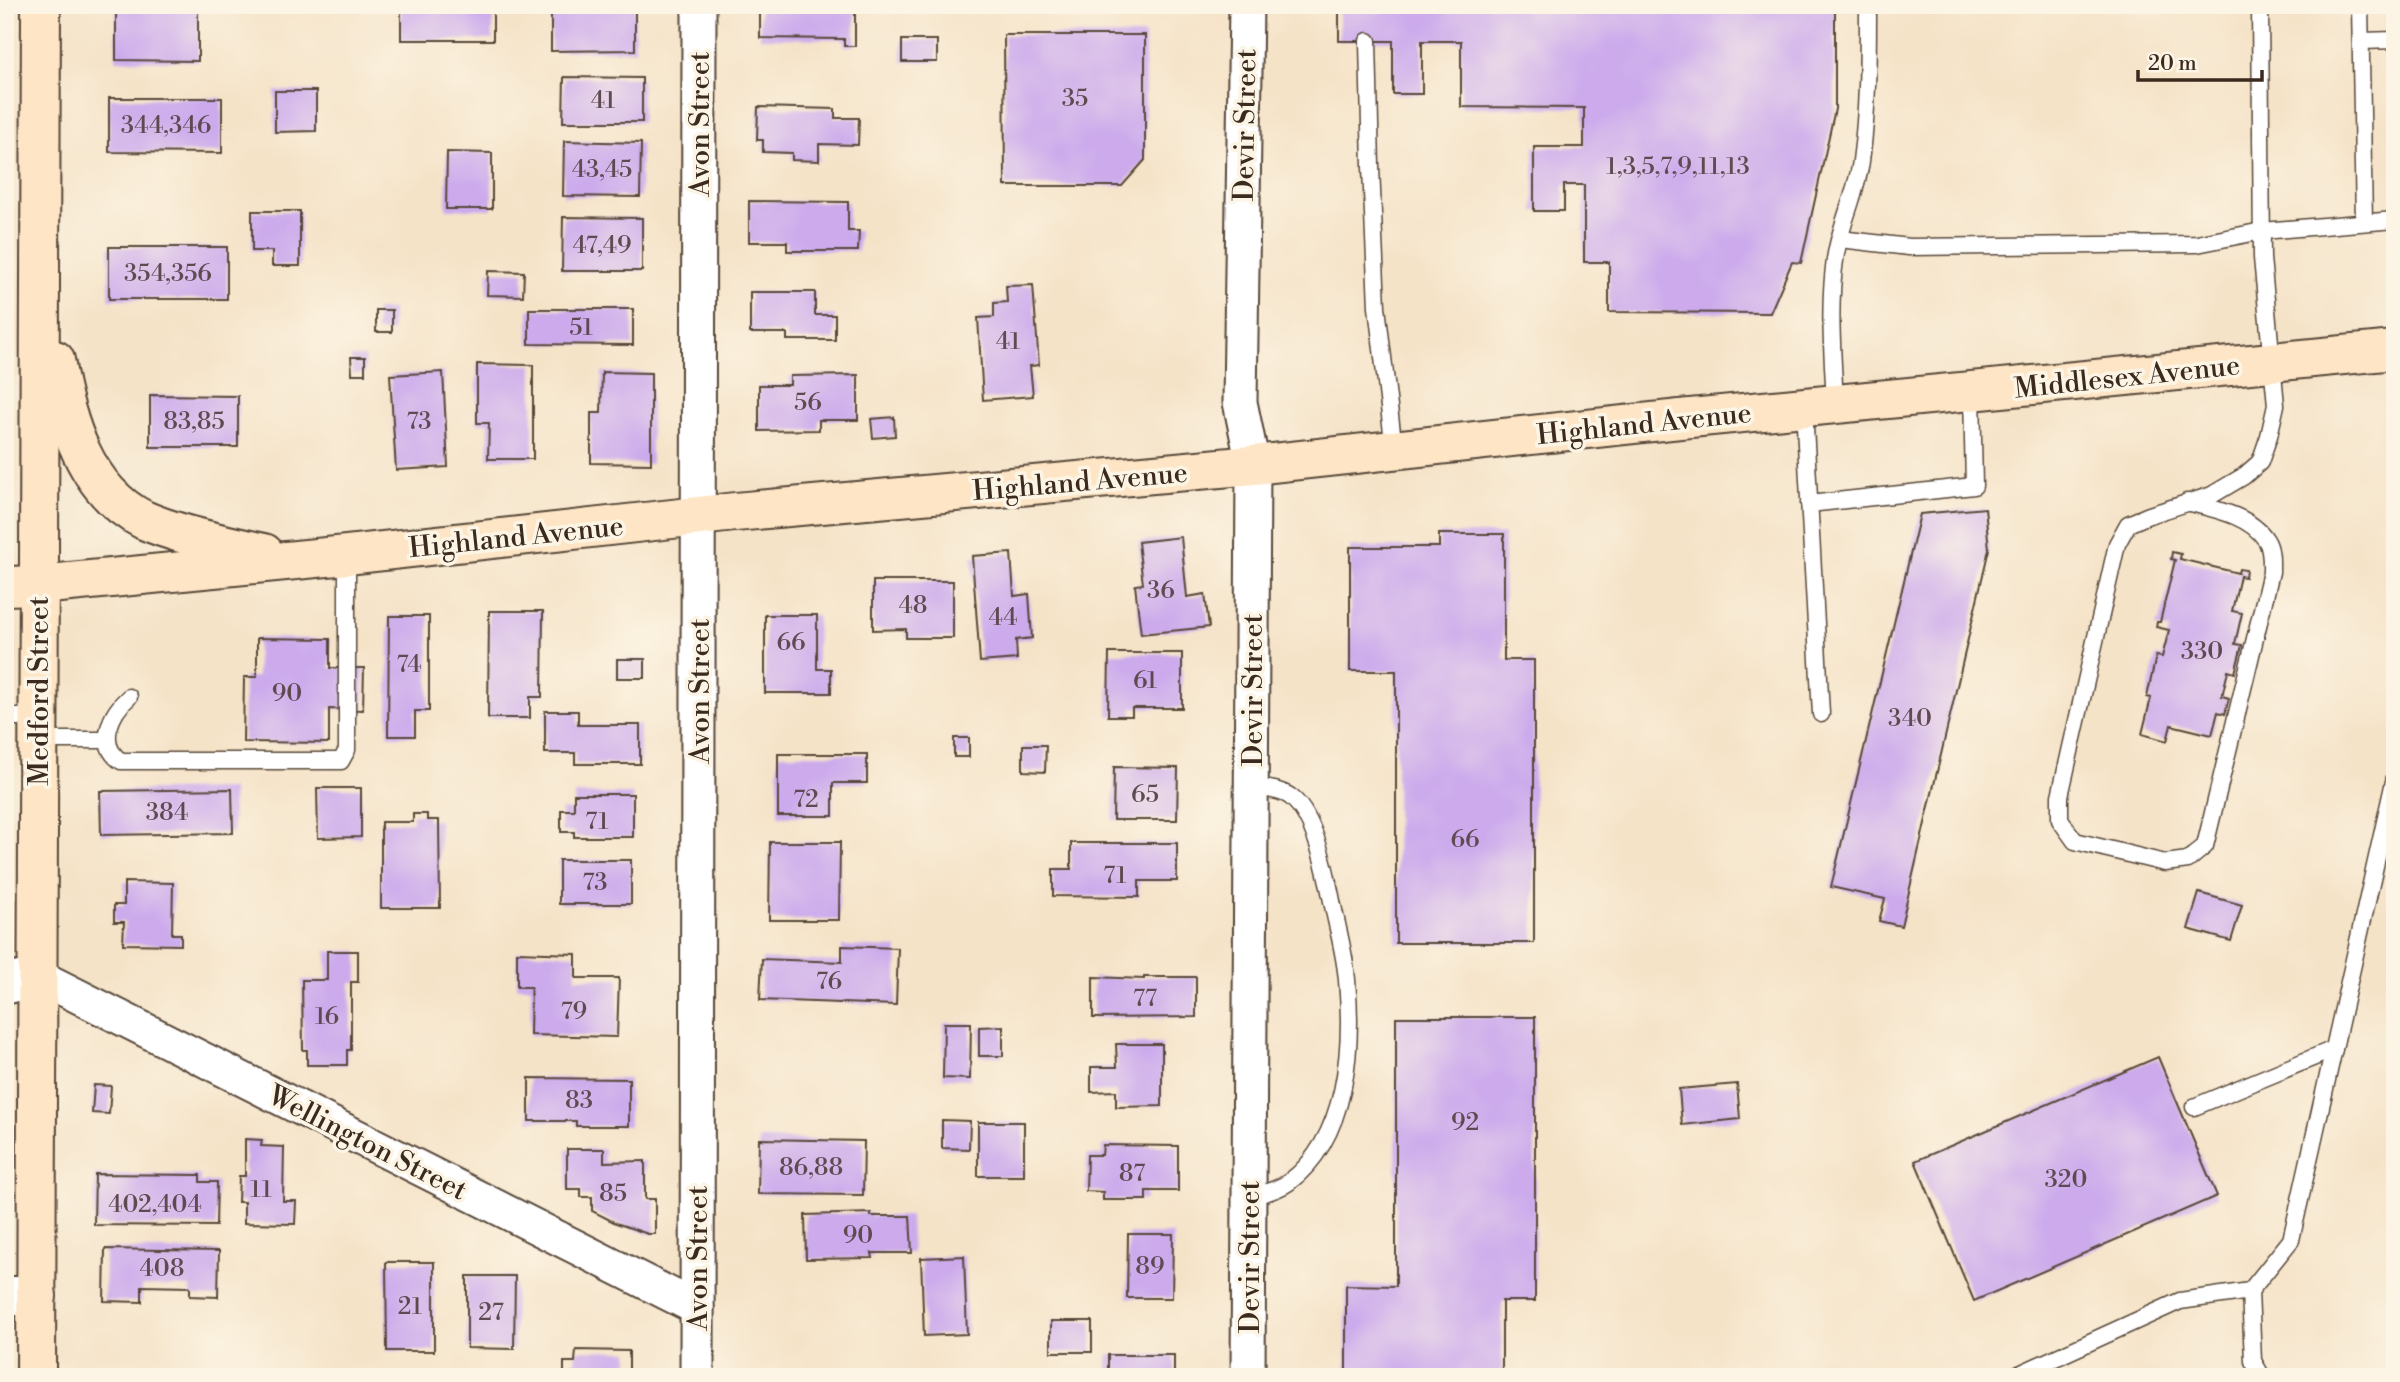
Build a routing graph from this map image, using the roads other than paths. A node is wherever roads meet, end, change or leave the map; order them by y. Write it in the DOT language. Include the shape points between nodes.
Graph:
graph roads {
  1 [pos="41,5"];
  2 [pos="699,5"];
  3 [pos="1246,5"];
  4 [pos="1867,5"];
  5 [pos="2260,5"];
  6 [pos="2360,5"];
  7 [pos="2395,40"];
  8 [pos="1368,41"];
  9 [pos="2361,41"];
  10 [pos="2395,220"];
  11 [pos="2364,222"];
  12 [pos="2262,231"];
  13 [pos="1840,239"];
  14 [pos="40,261"];
  15 [pos="2395,350"];
  16 [pos="2273,362"];
  17 [pos="1972,391"];
  18 [pos="1833,405"];
  19 [pos="1394,449"];
  20 [pos="1252,465"];
  21 [pos="2188,502"];
  22 [pos="1809,504"];
  23 [pos="699,516"];
  24 [pos="347,555"];
  25 [pos="301,559"];
  26 [pos="22,585"];
  27 [pos="130,697"];
  28 [pos="1821,714"];
  29 [pos="27,724"];
  30 [pos="108,740"];
  31 [pos="2395,777"];
  32 [pos="1251,786"];
  33 [pos="22,980"];
  34 [pos="2334,1049"];
  35 [pos="2194,1107"];
  36 [pos="1249,1197"];
  37 [pos="2250,1291"];
  38 [pos="21,1296"];
  39 [pos="697,1308"];
  40 [pos="36,1377"];
  41 [pos="697,1377"];
  42 [pos="1248,1377"];
  43 [pos="2013,1377"];
  44 [pos="2262,1377"];
  1 -- 14 [label="main road, Medford Street"];
  2 -- 23 [label="street, Avon Street"];
  3 -- 20 [label="street, Devir Street" via="1240,402"];
  4 -- 13 [label="lane" via="1861,159"];
  5 -- 12 [label="lane"];
  6 -- 9 [label="lane"];
  7 -- 9 [label="lane"];
  8 -- 19 [label="lane" via="1377,307"];
  9 -- 11 [label="lane"];
  10 -- 11 [label="lane"];
  11 -- 12 [label="lane"];
  12 -- 13 [label="lane" via="2196,244 1909,247"];
  12 -- 16 [label="lane"];
  13 -- 18 [label="lane" via="1831,302"];
  14 -- 25 [label="main road, Highland Avenue" via="65,409 75,441 109,493 128,510 162,527"];
  14 -- 26 [label="main road, Medford Street"];
  15 -- 16 [label="main road, Middlesex Avenue"];
  16 -- 17 [label="main road, Middlesex Avenue"];
  16 -- 21 [label="lane" via="2276,405 2260,462 2213,495"];
  17 -- 18 [label="main road, Middlesex Avenue"];
  17 -- 22 [label="lane" via="1974,486"];
  18 -- 19 [label="main road, Highland Avenue"];
  18 -- 22 [label="lane"];
  19 -- 20 [label="main road, Highland Avenue"];
  20 -- 23 [label="main road, Highland Avenue"];
  20 -- 32 [label="street, Devir Street"];
  21 -- 21 [label="lane" via="2129,524 2117,544 2059,810 2063,827 2075,841 2165,863 2188,860 2205,846 2272,572 2267,540 2254,528 2238,517"];
  22 -- 28 [label="lane"];
  23 -- 24 [label="main road, Highland Avenue"];
  23 -- 39 [label="street, Avon Street"];
  24 -- 25 [label="main road, Highland Avenue"];
  24 -- 30 [label="lane" via="347,750 343,760 128,763 115,757"];
  25 -- 26 [label="main road, Highland Avenue"];
  26 -- 29 [label="main road, Medford Street"];
  27 -- 30 [label="lane" via="111,722"];
  29 -- 30 [label="lane"];
  29 -- 33 [label="main road, Medford Street"];
  31 -- 34 [label="lane"];
  32 -- 36 [label="street, Devir Street"];
  32 -- 36 [label="lane" via="1292,798 1310,822 1329,886 1347,978 1348,1036 1341,1095 1325,1139 1287,1183"];
  33 -- 38 [label="main road, Medford Street"];
  33 -- 39 [label="street, Wellington Street"];
  34 -- 35 [label="lane"];
  34 -- 37 [label="lane" via="2291,1240"];
  36 -- 42 [label="street, Devir Street"];
  37 -- 43 [label="lane" via="2180,1301"];
  37 -- 44 [label="lane" via="2253,1361"];
  38 -- 40 [label="main road, Medford Street"];
  39 -- 41 [label="street, Avon Street"];
}
